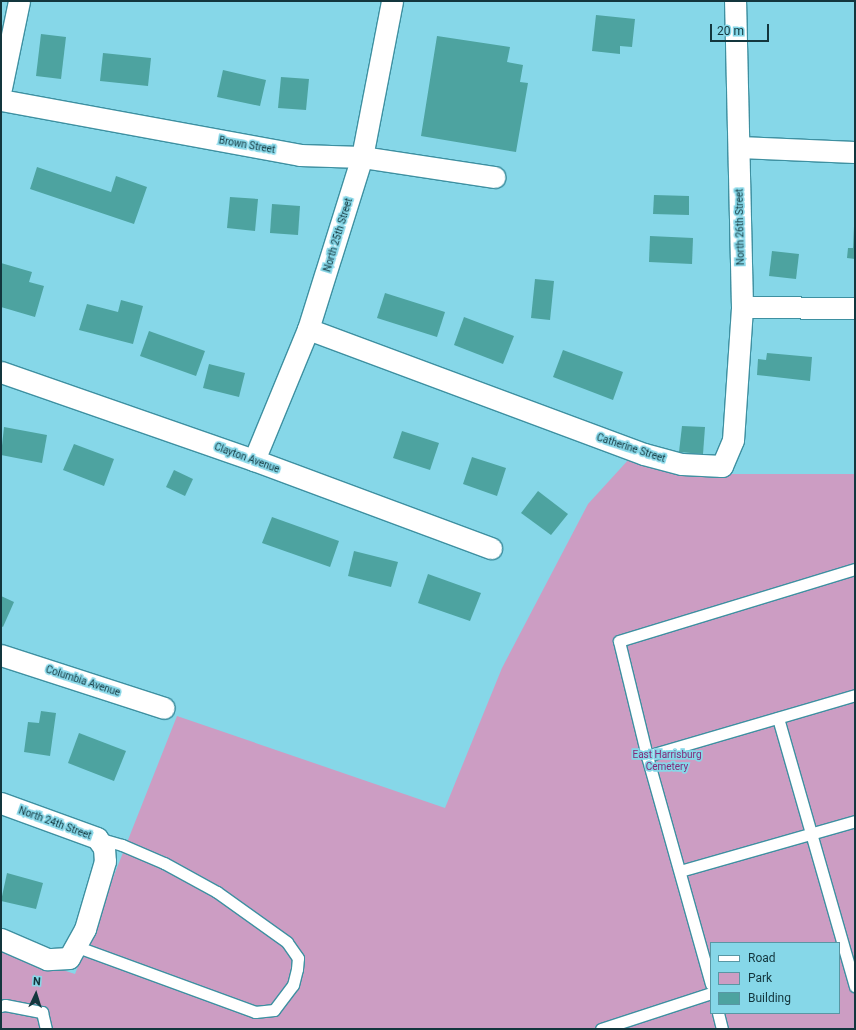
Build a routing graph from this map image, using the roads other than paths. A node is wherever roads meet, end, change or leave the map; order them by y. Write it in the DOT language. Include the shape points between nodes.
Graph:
graph roads {
  1 [pos="19,1"];
  2 [pos="392,1"];
  3 [pos="735,1"];
  4 [pos="1,88"];
  5 [pos="1,100"];
  6 [pos="739,147"];
  7 [pos="855,152"];
  8 [pos="362,157"];
  9 [pos="494,177"];
  10 [pos="742,307"];
  11 [pos="855,308"];
  12 [pos="308,329"];
  13 [pos="1,372"];
  14 [pos="254,460"];
  15 [pos="491,548"];
  16 [pos="855,569"];
  17 [pos="1,655"];
  18 [pos="855,695"];
  19 [pos="164,708"];
  20 [pos="778,718"];
  21 [pos="647,756"];
  22 [pos="1,803"];
  23 [pos="855,821"];
  24 [pos="811,833"];
  25 [pos="100,843"];
  26 [pos="680,871"];
  27 [pos="1,939"];
  28 [pos="72,952"];
  29 [pos="846,952"];
  30 [pos="710,980"];
  31 [pos="855,986"];
  32 [pos="710,993"];
  33 [pos="1,1006"];
  34 [pos="718,1014"];
  35 [pos="46,1029"];
  36 [pos="601,1029"];
  37 [pos="722,1029"];
  1 -- 4 [label="street"];
  2 -- 8 [label="street, North 25th Street"];
  3 -- 6 [label="street, North 26th Street"];
  5 -- 8 [label="street, Brown Street" via="300,155"];
  6 -- 7 [label="street"];
  6 -- 10 [label="street, North 26th Street"];
  8 -- 9 [label="street, Brown Street"];
  8 -- 12 [label="street, North 25th Street"];
  10 -- 11 [label="street"];
  10 -- 12 [label="street, Catherine Street" via="733,440 722,466 682,464 644,454"];
  12 -- 14 [label="street, North 25th Street"];
  13 -- 14 [label="street, Clayton Avenue"];
  14 -- 15 [label="street, Clayton Avenue"];
  16 -- 21 [label="lane" via="619,641"];
  17 -- 19 [label="street, Columbia Avenue"];
  18 -- 20 [label="lane"];
  20 -- 21 [label="lane"];
  20 -- 24 [label="lane"];
  21 -- 26 [label="lane"];
  22 -- 25 [label="street, North 24th Street"];
  23 -- 24 [label="lane"];
  24 -- 26 [label="lane"];
  24 -- 29 [label="lane"];
  25 -- 28 [label="street" via="105,861 85,929"];
  25 -- 28 [label="lane" via="122,845 164,863 217,892 287,942 298,958 293,985 274,1010 255,1012"];
  26 -- 30 [label="lane"];
  27 -- 28 [label="street" via="47,959"];
  29 -- 31 [label="lane"];
  32 -- 36 [label="lane"];
  33 -- 35 [label="lane" via="42,1012"];
  34 -- 37 [label="lane"];
}
